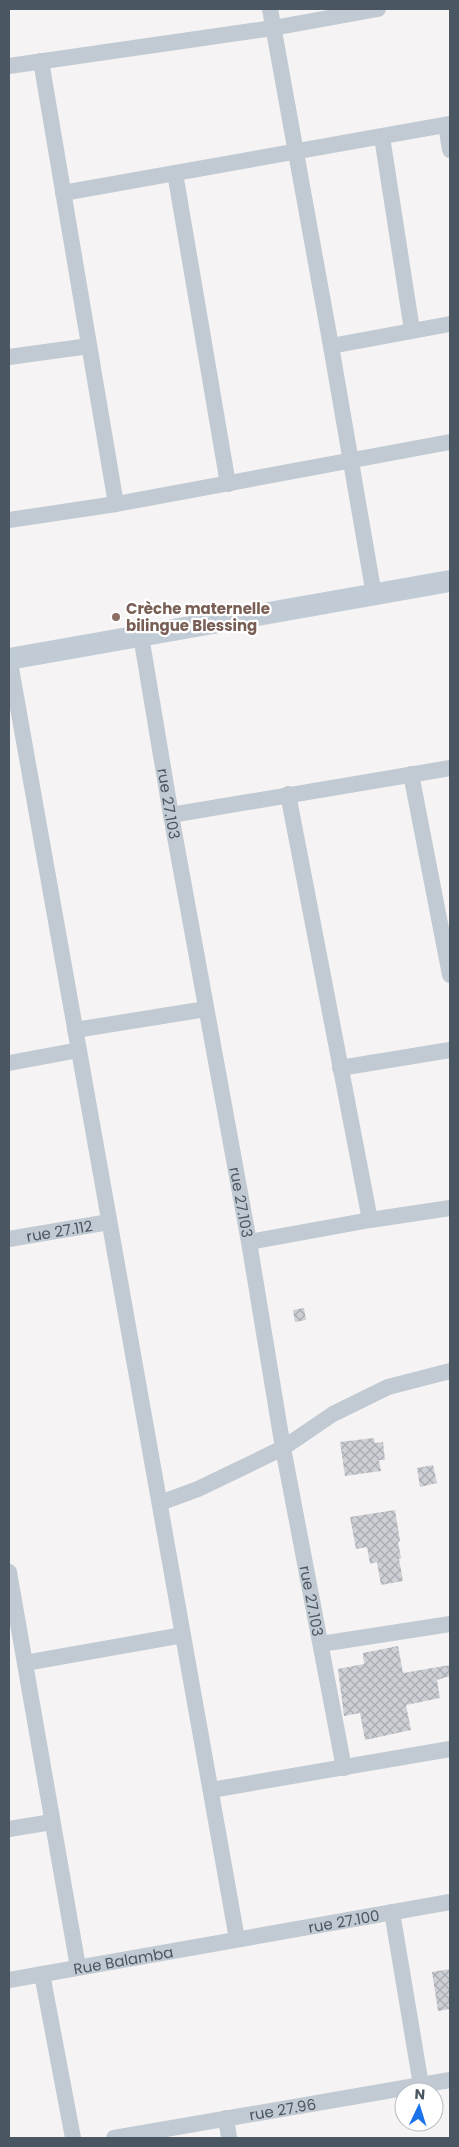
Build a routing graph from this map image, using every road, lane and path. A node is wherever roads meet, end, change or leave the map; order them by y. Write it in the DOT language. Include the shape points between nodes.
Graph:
graph roads {
  1 [pos="270,9"];
  2 [pos="378,9"];
  3 [pos="273,28"];
  4 [pos="42,61"];
  5 [pos="9,66"];
  6 [pos="448,125"];
  7 [pos="382,136"];
  8 [pos="450,150"];
  9 [pos="296,151"];
  10 [pos="175,173"];
  11 [pos="64,193"];
  12 [pos="450,324"];
  13 [pos="412,330"];
  14 [pos="89,346"];
  15 [pos="331,346"];
  16 [pos="9,357"];
  17 [pos="450,442"];
  18 [pos="350,461"];
  19 [pos="228,484"];
  20 [pos="116,504"];
  21 [pos="9,520"];
  22 [pos="450,581"];
  23 [pos="374,595"];
  24 [pos="141,636"];
  25 [pos="9,658"];
  26 [pos="450,768"];
  27 [pos="411,774"];
  28 [pos="288,794"];
  29 [pos="171,815"];
  30 [pos="450,975"];
  31 [pos="206,1009"];
  32 [pos="75,1030"];
  33 [pos="78,1050"];
  34 [pos="450,1050"];
  35 [pos="9,1063"];
  36 [pos="340,1068"];
  37 [pos="450,1208"];
  38 [pos="370,1220"];
  39 [pos="109,1222"];
  40 [pos="9,1239"];
  41 [pos="248,1242"];
  42 [pos="450,1371"];
  43 [pos="282,1448"];
  44 [pos="160,1503"];
  45 [pos="9,1572"];
  46 [pos="450,1624"];
  47 [pos="183,1635"];
  48 [pos="322,1644"];
  49 [pos="25,1663"];
  50 [pos="450,1749"];
  51 [pos="344,1768"];
  52 [pos="211,1790"];
  53 [pos="52,1822"];
  54 [pos="9,1829"];
  55 [pos="450,1902"];
  56 [pos="392,1912"];
  57 [pos="237,1939"];
  58 [pos="78,1967"];
  59 [pos="42,1974"];
  60 [pos="9,1980"];
  61 [pos="420,2082"];
  62 [pos="394,2090"];
  63 [pos="226,2118"];
  64 [pos="73,2138"];
  65 [pos="114,2138"];
  66 [pos="230,2138"];
  1 -- 3 [label="street"];
  2 -- 3 [label="street"];
  3 -- 4 [label="street"];
  3 -- 9 [label="street"];
  4 -- 5 [label="street"];
  4 -- 11 [label="street"];
  6 -- 7 [label="street"];
  6 -- 8 [label="street"];
  7 -- 9 [label="street"];
  7 -- 13 [label="street"];
  9 -- 10 [label="street"];
  9 -- 15 [label="street"];
  10 -- 11 [label="street"];
  10 -- 19 [label="street"];
  11 -- 14 [label="street"];
  12 -- 13 [label="street"];
  13 -- 15 [label="street"];
  14 -- 16 [label="street"];
  14 -- 20 [label="street"];
  15 -- 18 [label="street"];
  17 -- 18 [label="street"];
  18 -- 19 [label="street"];
  18 -- 23 [label="street"];
  19 -- 20 [label="street"];
  20 -- 21 [label="street"];
  22 -- 23 [label="street"];
  23 -- 24 [label="street"];
  24 -- 25 [label="street"];
  24 -- 29 [label="street, rue 27.103"];
  25 -- 32 [label="street"];
  26 -- 27 [label="street"];
  27 -- 28 [label="street"];
  27 -- 30 [label="street"];
  28 -- 29 [label="street"];
  28 -- 36 [label="street"];
  29 -- 31 [label="street, rue 27.103"];
  31 -- 32 [label="street"];
  31 -- 41 [label="street, rue 27.103"];
  32 -- 33 [label="street"];
  33 -- 35 [label="street"];
  33 -- 39 [label="street"];
  34 -- 36 [label="street"];
  36 -- 38 [label="street"];
  37 -- 38 [label="street"];
  38 -- 41 [label="street"];
  39 -- 40 [label="street, rue 27.112"];
  39 -- 44 [label="street"];
  41 -- 43 [label="street, rue 27.103"];
  42 -- 43 [label="street" via="388,1387 332,1414"];
  43 -- 44 [label="street" via="198,1489"];
  43 -- 48 [label="street, rue 27.103"];
  44 -- 47 [label="street"];
  45 -- 49 [label="street"];
  46 -- 48 [label="street"];
  47 -- 49 [label="street"];
  47 -- 52 [label="street"];
  48 -- 51 [label="street, rue 27.103"];
  49 -- 53 [label="street"];
  50 -- 51 [label="street"];
  51 -- 52 [label="street"];
  52 -- 57 [label="street"];
  53 -- 54 [label="street"];
  53 -- 58 [label="street"];
  55 -- 56 [label="street, rue 27.100"];
  56 -- 57 [label="street, rue 27.100"];
  56 -- 61 [label="street"];
  57 -- 58 [label="street, Rue Balamba"];
  58 -- 59 [label="street, Rue Balamba"];
  59 -- 60 [label="street, Rue Balamba"];
  59 -- 64 [label="street"];
  62 -- 63 [label="street, rue 27.96"];
  63 -- 65 [label="street, rue 27.96"];
  63 -- 66 [label="street"];
}
